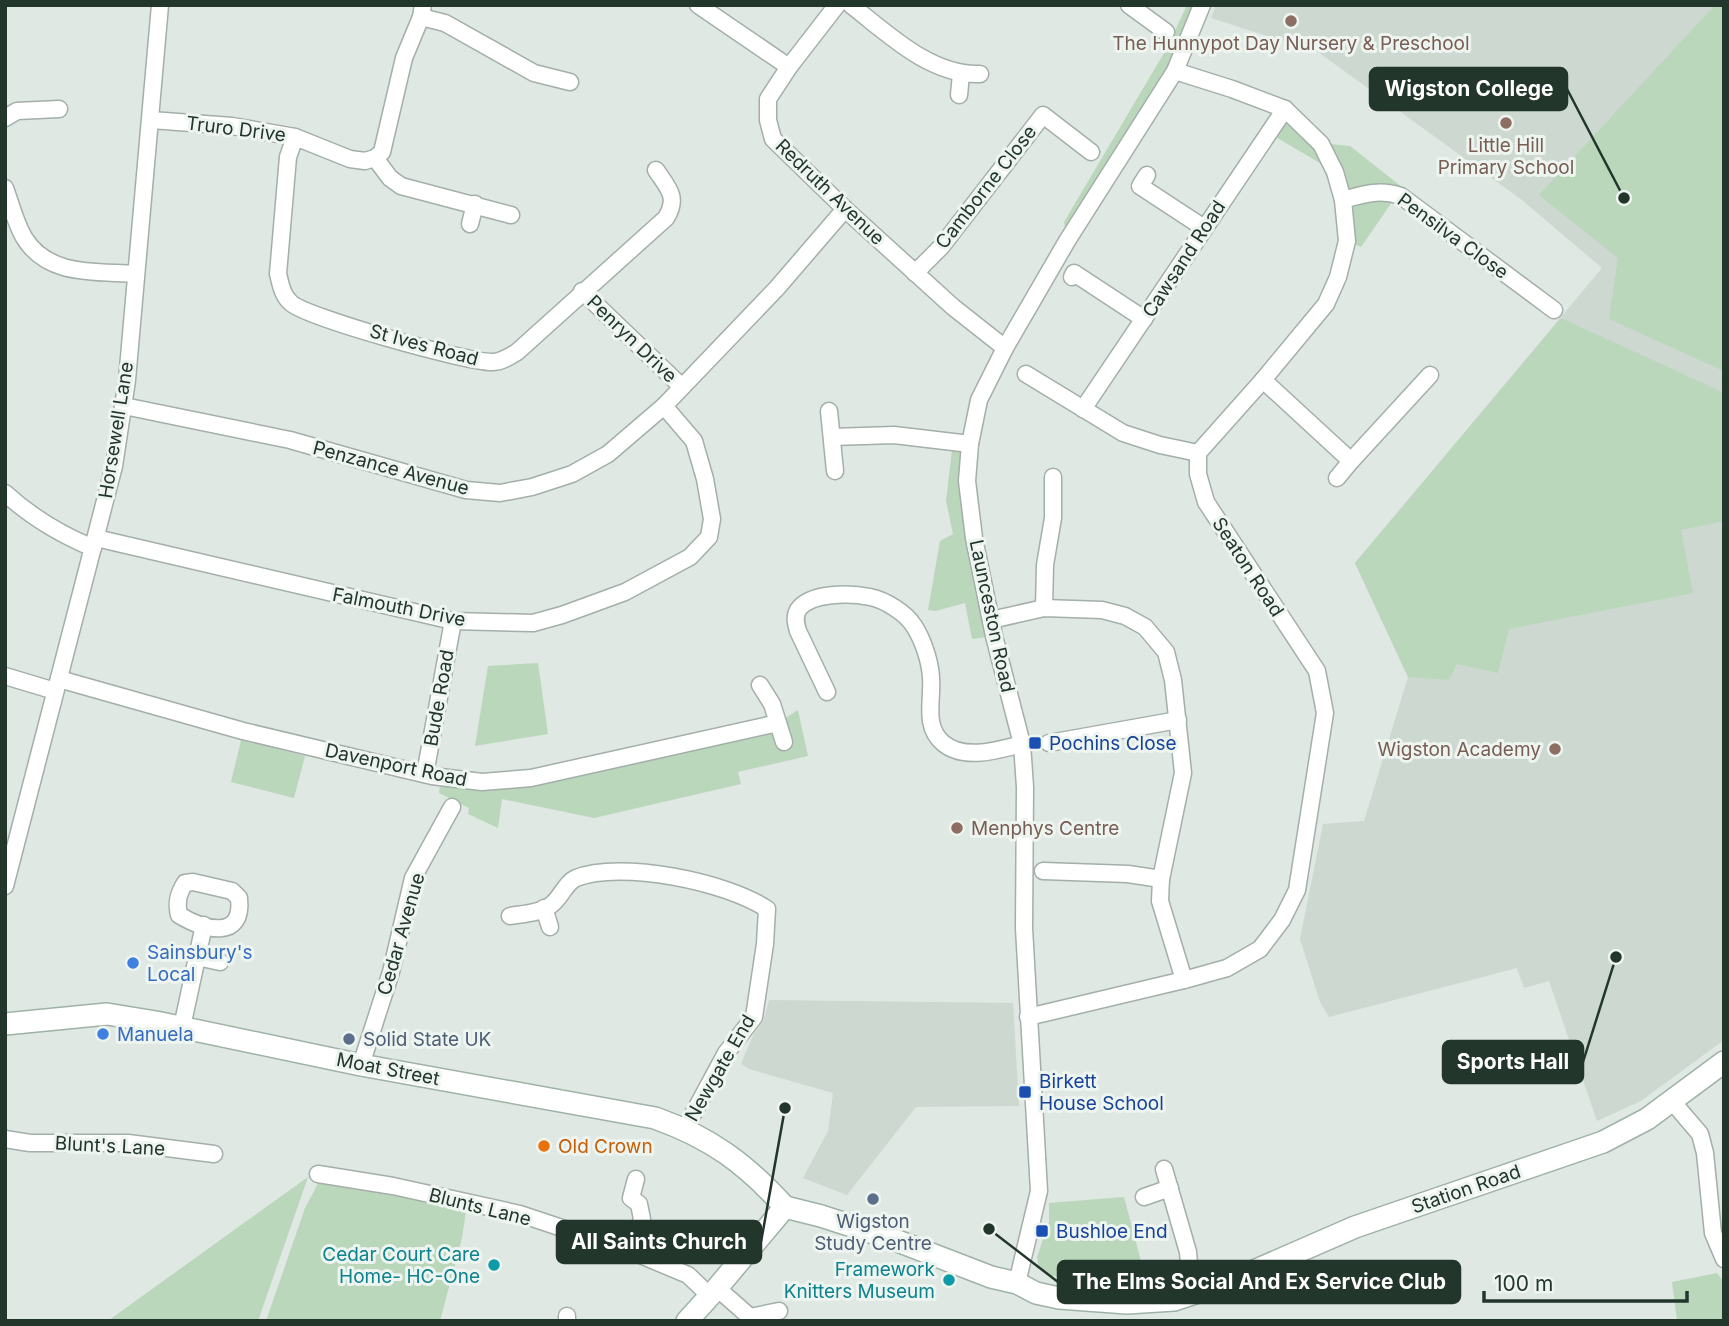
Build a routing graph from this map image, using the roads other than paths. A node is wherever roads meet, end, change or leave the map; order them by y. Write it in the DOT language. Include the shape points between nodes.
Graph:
graph roads {
  1 [pos="160,5"];
  2 [pos="698,5"];
  3 [pos="837,5"];
  4 [pos="851,5"];
  5 [pos="1129,5"];
  6 [pos="1202,5"];
  7 [pos="422,11"];
  8 [pos="1166,32"];
  9 [pos="789,68"];
  10 [pos="1175,71"];
  11 [pos="961,74"];
  12 [pos="980,74"];
  13 [pos="570,82"];
  14 [pos="959,95"];
  15 [pos="59,109"];
  16 [pos="1284,109"];
  17 [pos="5,118"];
  18 [pos="151,120"];
  19 [pos="295,137"];
  20 [pos="1091,152"];
  21 [pos="375,158"];
  22 [pos="656,170"];
  23 [pos="1147,175"];
  24 [pos="5,188"];
  25 [pos="1343,200"];
  26 [pos="475,204"];
  27 [pos="845,209"];
  28 [pos="511,215"];
  29 [pos="470,224"];
  30 [pos="1204,228"];
  31 [pos="1075,271"];
  32 [pos="915,273"];
  33 [pos="136,274"];
  34 [pos="582,291"];
  35 [pos="1555,311"];
  36 [pos="1144,319"];
  37 [pos="1005,348"];
  38 [pos="1026,374"];
  39 [pos="1430,375"];
  40 [pos="1263,380"];
  41 [pos="682,387"];
  42 [pos="124,406"];
  43 [pos="664,406"];
  44 [pos="1083,409"];
  45 [pos="829,411"];
  46 [pos="832,437"];
  47 [pos="970,444"];
  48 [pos="1198,453"];
  49 [pos="1351,461"];
  50 [pos="835,471"];
  51 [pos="1053,477"];
  52 [pos="1337,478"];
  53 [pos="5,493"];
  54 [pos="94,543"];
  55 [pos="1044,608"];
  56 [pos="990,620"];
  57 [pos="453,621"];
  58 [pos="5,676"];
  59 [pos="57,685"];
  60 [pos="760,685"];
  61 [pos="827,692"];
  62 [pos="930,715"];
  63 [pos="914,717"];
  64 [pos="1178,720"];
  65 [pos="778,723"];
  66 [pos="784,742"];
  67 [pos="1049,743"];
  68 [pos="1021,744"];
  69 [pos="425,774"];
  70 [pos="452,807"];
  71 [pos="1043,871"];
  72 [pos="1161,879"];
  73 [pos="5,886"];
  74 [pos="544,908"];
  75 [pos="510,916"];
  76 [pos="204,925"];
  77 [pos="550,927"];
  78 [pos="197,957"];
  79 [pos="220,962"];
  80 [pos="1184,980"];
  81 [pos="1028,1017"];
  82 [pos="5,1024"];
  83 [pos="182,1027"];
  84 [pos="1724,1062"];
  85 [pos="361,1065"];
  86 [pos="1671,1100"];
  87 [pos="685,1129"];
  88 [pos="5,1139"];
  89 [pos="214,1154"];
  90 [pos="1164,1169"];
  91 [pos="318,1174"];
  92 [pos="636,1179"];
  93 [pos="1170,1188"];
  94 [pos="1144,1197"];
  95 [pos="785,1207"];
  96 [pos="631,1251"];
  97 [pos="1724,1258"];
  98 [pos="1017,1283"];
  99 [pos="714,1292"];
  100 [pos="1196,1294"];
  101 [pos="779,1311"];
  102 [pos="687,1321"];
  1 -- 18 [label="street, Horsewell Lane"];
  2 -- 9 [label="street"];
  3 -- 9 [label="street, Redruth Avenue"];
  4 -- 11 [label="street" via="929,62"];
  5 -- 8 [label="street" via="1153,13"];
  6 -- 10 [label="street, Launceston Road"];
  7 -- 13 [label="street" via="534,73"];
  7 -- 21 [label="street" via="404,58 382,152"];
  9 -- 27 [label="street, Redruth Avenue" via="768,99 773,139"];
  10 -- 16 [label="street"];
  10 -- 37 [label="street, Launceston Road"];
  11 -- 12 [label="street"];
  11 -- 14 [label="street"];
  15 -- 17 [label="street" via="17,111"];
  16 -- 25 [label="street" via="1321,144"];
  16 -- 30 [label="street, Cawsand Road"];
  18 -- 19 [label="street, Truro Drive" via="232,125"];
  18 -- 33 [label="street, Horsewell Lane"];
  19 -- 21 [label="street, Truro Drive" via="350,159"];
  19 -- 34 [label="street, St Ives Road" via="288,157 278,274 282,293 304,311 467,359 494,362 517,352"];
  20 -- 32 [label="street, Camborne Close" via="1038,110 941,247"];
  21 -- 26 [label="street" via="401,186"];
  22 -- 34 [label="street, St Ives Road" via="672,194 667,218"];
  23 -- 30 [label="street" via="1140,186"];
  24 -- 33 [label="street" via="24,238 37,254 54,265 75,270"];
  25 -- 35 [label="street, Pensilva Close" via="1387,191 1401,196"];
  25 -- 40 [label="street" via="1348,241 1338,277 1326,304"];
  26 -- 28 [label="street"];
  26 -- 29 [label="street"];
  27 -- 32 [label="street, Redruth Avenue"];
  27 -- 41 [label="street, Penzance Avenue"];
  30 -- 36 [label="street, Cawsand Road"];
  31 -- 36 [label="street"];
  32 -- 37 [label="street, Redruth Avenue"];
  33 -- 42 [label="street, Horsewell Lane"];
  34 -- 41 [label="street, Penryn Drive"];
  36 -- 44 [label="street, Cawsand Road"];
  37 -- 47 [label="street, Launceston Road" via="979,400"];
  38 -- 44 [label="street"];
  39 -- 49 [label="street"];
  40 -- 48 [label="street"];
  40 -- 49 [label="street"];
  41 -- 43 [label="street, Penzance Avenue"];
  42 -- 43 [label="street, Penzance Avenue" via="290,440 466,491 500,493 572,474 608,454"];
  42 -- 54 [label="street, Horsewell Lane"];
  43 -- 57 [label="street, Falmouth Drive" via="694,441 705,479 712,519 709,537 698,551 625,592 562,615 533,622"];
  44 -- 48 [label="street" via="1123,433"];
  45 -- 46 [label="street"];
  46 -- 47 [label="street" via="894,435"];
  46 -- 50 [label="street"];
  47 -- 56 [label="street, Launceston Road" via="967,481 972,526"];
  48 -- 80 [label="street, Seaton Road" via="1206,502 1317,671 1325,713 1297,890 1282,920 1260,949 1227,968"];
  49 -- 52 [label="street"];
  51 -- 55 [label="street"];
  53 -- 54 [label="street, Falmouth Drive" via="77,541"];
  54 -- 57 [label="street, Falmouth Drive"];
  54 -- 59 [label="street, Horsewell Lane"];
  55 -- 56 [label="street"];
  55 -- 64 [label="street" via="1102,610 1145,627 1166,652"];
  56 -- 68 [label="street, Launceston Road"];
  57 -- 69 [label="street, Bude Road"];
  58 -- 59 [label="street, Davenport Road"];
  59 -- 69 [label="street, Davenport Road"];
  59 -- 73 [label="street, Horsewell Lane"];
  60 -- 65 [label="street"];
  61 -- 62 [label="street" via="798,631 799,610 812,599 872,597 913,623 919,635 931,677"];
  62 -- 63 [label="street"];
  62 -- 68 [label="street" via="937,737 957,751 992,751"];
  64 -- 67 [label="street"];
  64 -- 72 [label="street" via="1183,773"];
  65 -- 66 [label="street"];
  65 -- 69 [label="street, Davenport Road" via="531,778 482,782"];
  68 -- 81 [label="street, Launceston Road"];
  70 -- 85 [label="street, Cedar Avenue" via="413,878 391,972"];
  71 -- 72 [label="street"];
  72 -- 80 [label="street" via="1160,901"];
  74 -- 75 [label="street"];
  74 -- 77 [label="street"];
  74 -- 87 [label="street, Newgate End" via="550,907 572,880 596,872 684,878 748,897 767,909 754,1017 726,1053"];
  76 -- 78 [label="street"];
  78 -- 79 [label="street"];
  78 -- 83 [label="street"];
  80 -- 81 [label="street, Seaton Road"];
  81 -- 98 [label="street, Launceston Road" via="1039,1191"];
  82 -- 83 [label="main road, Moat Street" via="107,1014"];
  83 -- 85 [label="main road, Moat Street"];
  84 -- 86 [label="main road, Station Road"];
  85 -- 87 [label="main road, Moat Street" via="621,1111"];
  86 -- 97 [label="street" via="1700,1134 1713,1233"];
  86 -- 100 [label="main road, Station Road" via="1647,1119 1603,1142 1355,1227"];
  87 -- 95 [label="main road, Moat Street" via="756,1175"];
  88 -- 89 [label="street, Blunt's Lane" via="128,1143"];
  90 -- 93 [label="street"];
  91 -- 96 [label="street, Blunts Lane" via="520,1214"];
  92 -- 96 [label="street" via="631,1198 639,1204 642,1219"];
  93 -- 94 [label="street"];
  93 -- 100 [label="street"];
  95 -- 98 [label="main road"];
  95 -- 99 [label="main road"];
  96 -- 99 [label="street, Blunts Lane" via="688,1275"];
  98 -- 100 [label="main road" via="1059,1298 1127,1303"];
  99 -- 101 [label="street, Blunts Lane" via="750,1317"];
  99 -- 102 [label="main road"];
}
